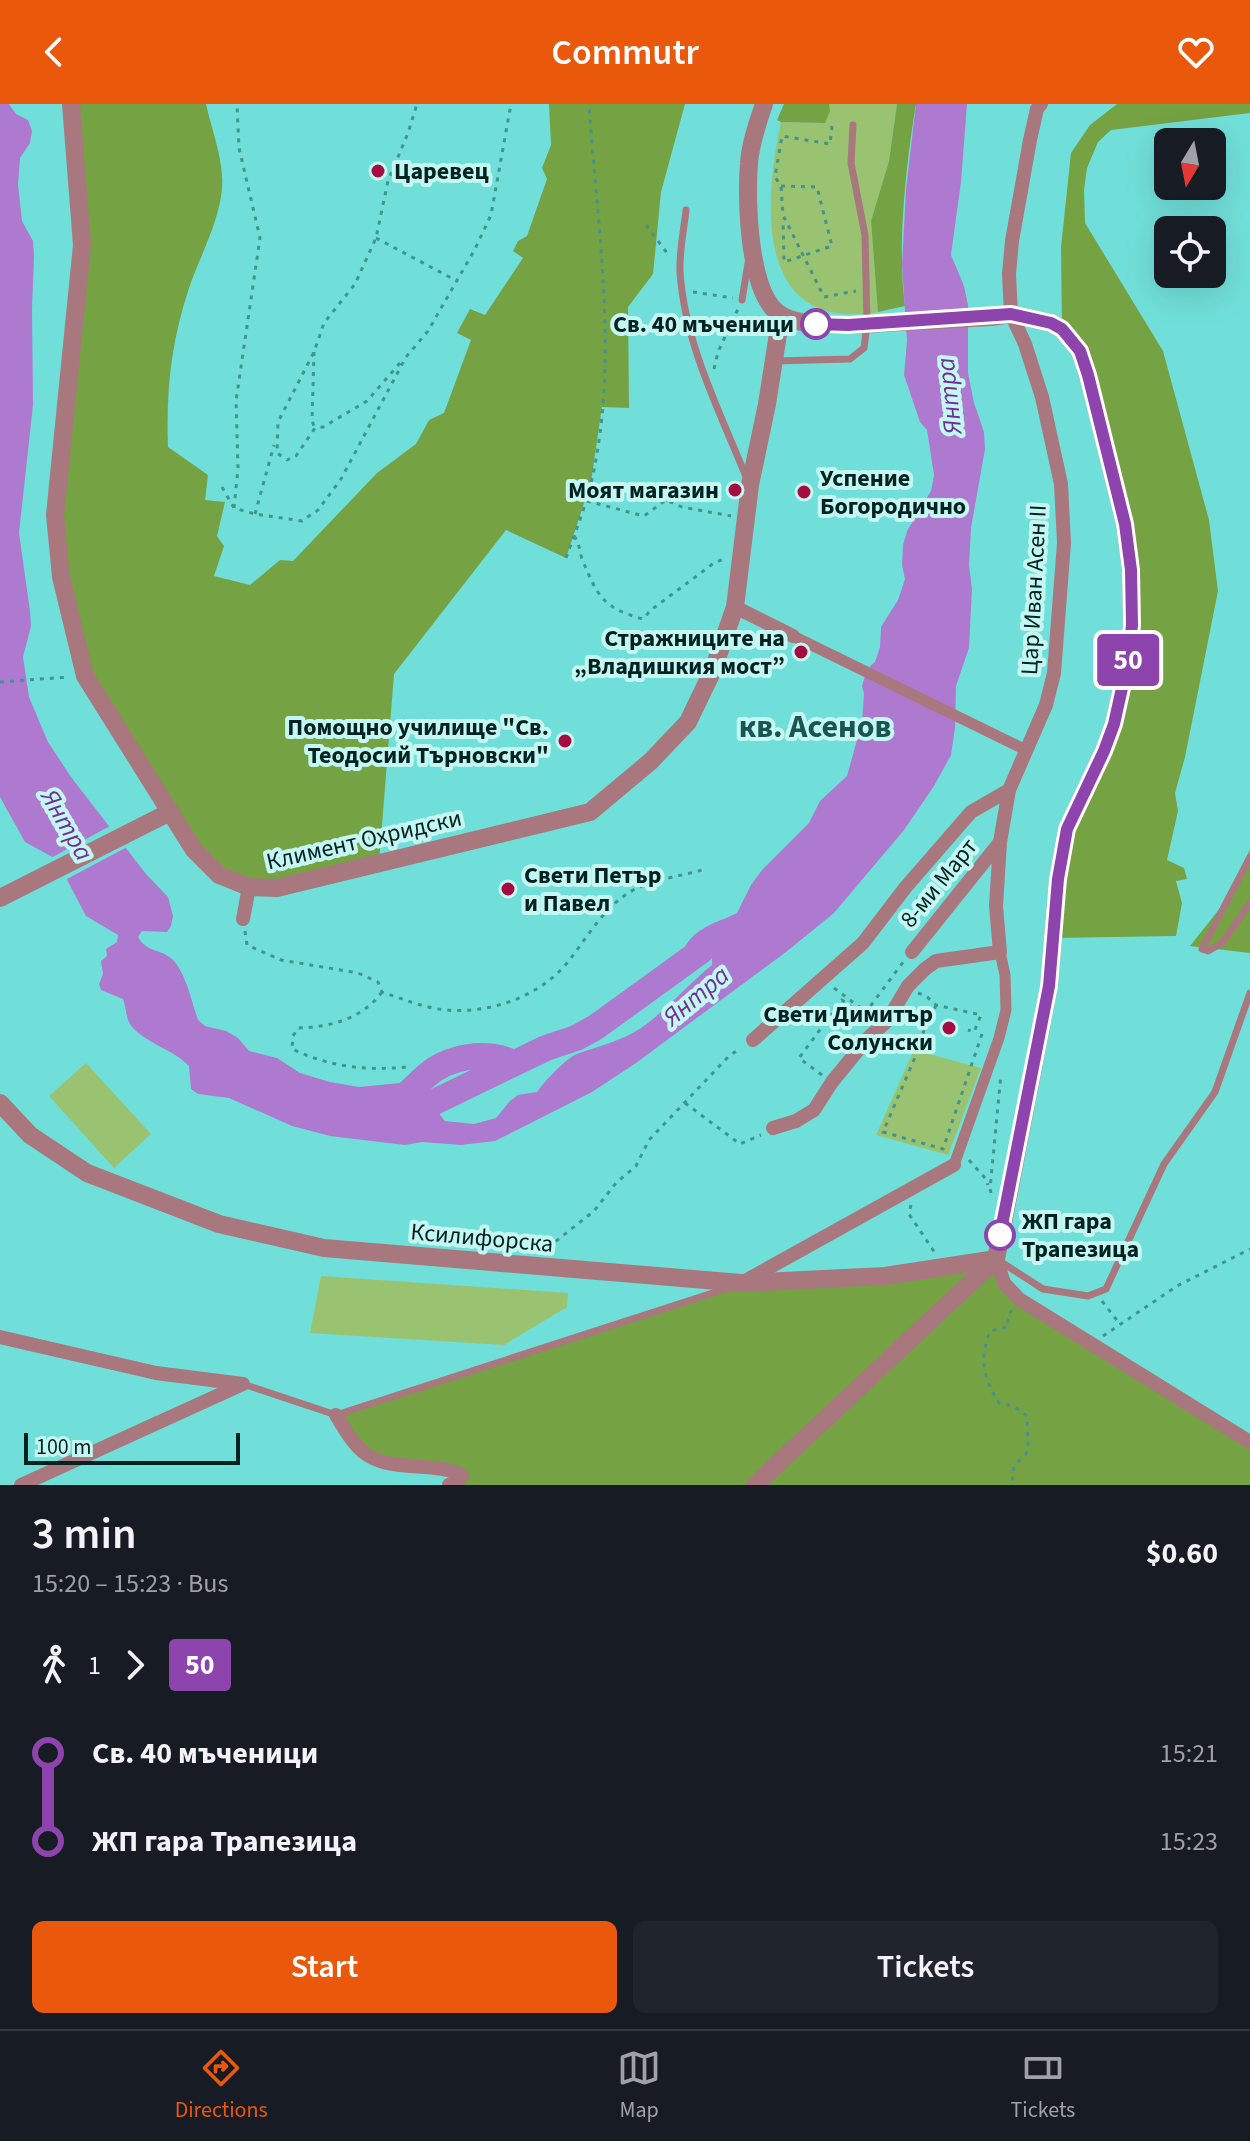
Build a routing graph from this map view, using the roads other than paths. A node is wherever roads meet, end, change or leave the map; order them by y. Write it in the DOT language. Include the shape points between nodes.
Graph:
graph roads {
  1 [pos="71,104"];
  2 [pos="764,104"];
  3 [pos="1041,104"];
  4 [pos="853,125"];
  5 [pos="686,210"];
  6 [pos="751,248"];
  7 [pos="742,300"];
  8 [pos="1011,314"];
  9 [pos="781,315"];
  10 [pos="772,361"];
  11 [pos="750,485"];
  12 [pos="735,607"];
  13 [pos="793,636"];
  14 [pos="1024,749"];
  15 [pos="1009,790"];
  16 [pos="170,812"];
  17 [pos="1000,842"];
  18 [pos="1250,857"];
  19 [pos="249,887"];
  20 [pos="0,898"];
  21 [pos="1250,903"];
  22 [pos="243,919"];
  23 [pos="912,952"];
  24 [pos="1000,952"];
  25 [pos="1250,993"];
  26 [pos="753,1040"];
  27 [pos="0,1103"];
  28 [pos="773,1128"];
  29 [pos="954,1165"];
  30 [pos="996,1259"];
  31 [pos="741,1283"];
  32 [pos="0,1337"];
  33 [pos="243,1384"];
  34 [pos="336,1415"];
  35 [pos="1250,1442"];
  36 [pos="21,1485"];
  37 [pos="449,1485"];
  38 [pos="755,1485"];
  1 -- 16 [label="street, Климент Охридски" via="82,245 55,515 61,577 85,676"];
  2 -- 6 [label="street" via="749,162"];
  3 -- 8 [label="street, Цар Иван Асен II" via="1012,241"];
  4 -- 10 [label="lane" via="851,163 865,235 864,348 850,359"];
  5 -- 11 [label="lane" via="680,270 691,335"];
  6 -- 7 [label="lane"];
  6 -- 9 [label="street" via="763,293"];
  8 -- 9 [label="street, bridge" via="848,325 814,324"];
  8 -- 14 [label="street, Цар Иван Асен II" via="1042,397 1061,484 1064,543 1054,673 1046,705"];
  8 -- 30 [label="street" via="1051,323 1080,351 1125,524 1132,625 1114,724 1067,829 1049,986"];
  9 -- 10 [label="street, Климент Охридски"];
  10 -- 11 [label="street, Климент Охридски"];
  11 -- 12 [label="street, Климент Охридски"];
  12 -- 13 [label="street"];
  12 -- 19 [label="street, Климент Охридски" via="688,722 590,812 277,888"];
  13 -- 14 [label="street"];
  14 -- 15 [label="street, Цар Иван Асен II"];
  15 -- 17 [label="street, Цар Иван Асен II"];
  15 -- 26 [label="street" via="971,812 863,943"];
  16 -- 19 [label="street, Климент Охридски" via="194,850 219,875"];
  16 -- 20 [label="street"];
  17 -- 23 [label="street, 8-ми Март"];
  17 -- 24 [label="street, Цар Иван Асен II"];
  18 -- 21 [label="lane" via="1202,949 1222,943"];
  19 -- 22 [label="street"];
  24 -- 28 [label="street" via="936,961 925,969 814,1110"];
  24 -- 29 [label="street" via="1006,1010"];
  25 -- 30 [label="lane" via="1215,1092 1164,1164 1106,1289 1088,1296 1043,1289"];
  27 -- 31 [label="street, Ксилифорска" via="30,1135 87,1173 219,1224 324,1248"];
  29 -- 31 [label="street"];
  30 -- 31 [label="street, Ксилифорска" via="885,1276"];
  30 -- 35 [label="street" via="1004,1283 1019,1299"];
  30 -- 38 [label="street"];
  31 -- 34 [label="lane"];
  32 -- 33 [label="street" via="156,1373"];
  33 -- 34 [label="lane"];
  33 -- 36 [label="street"];
  34 -- 37 [label="street" via="360,1450 390,1464 451,1469 462,1475"];
}
